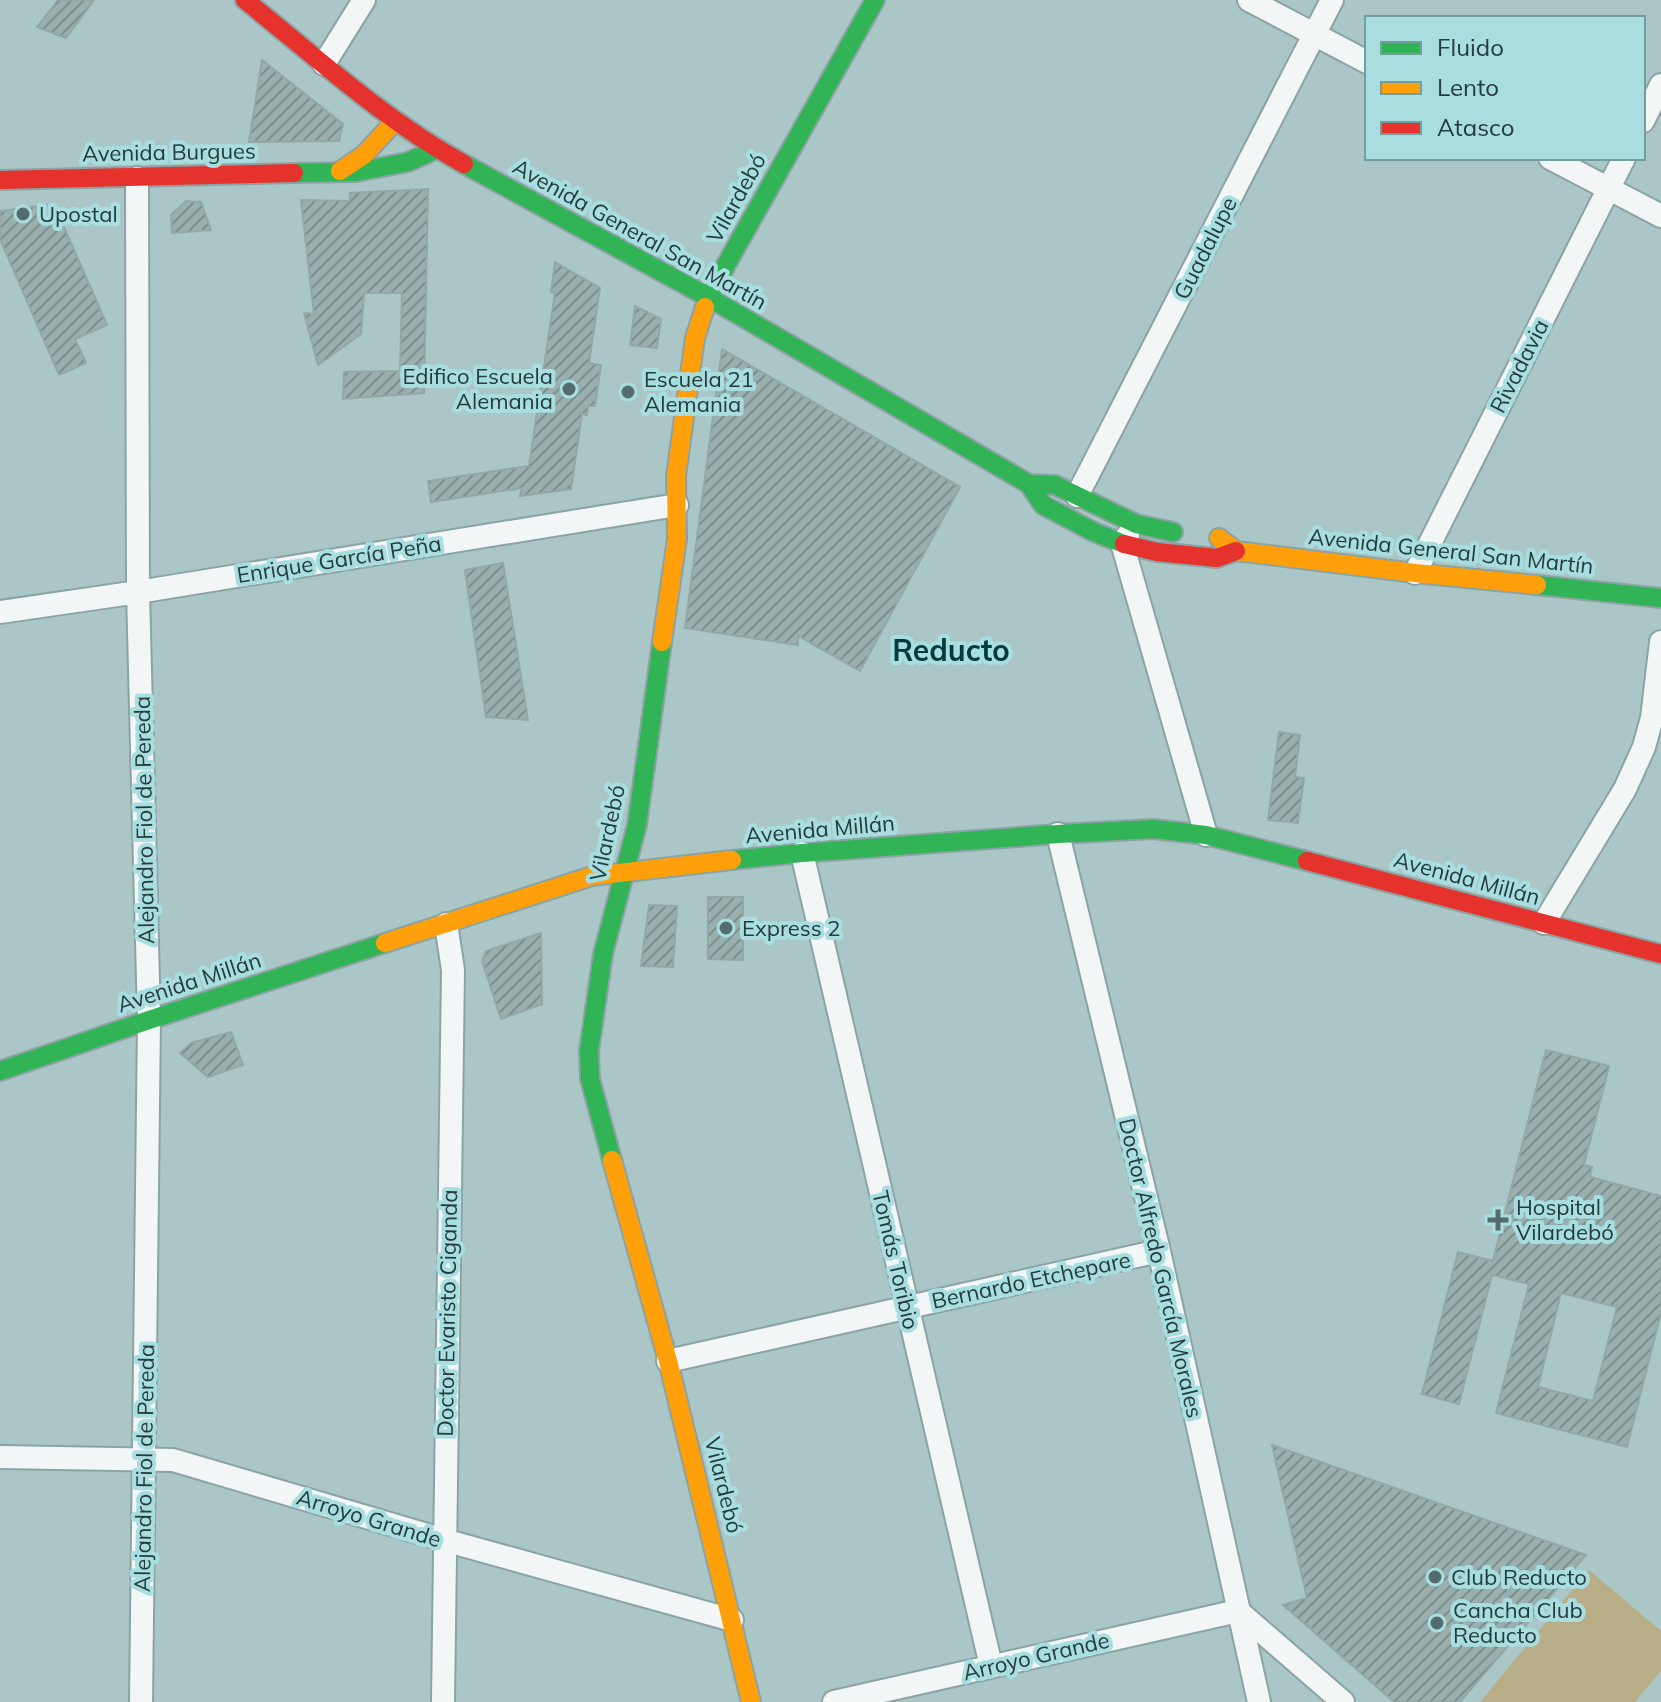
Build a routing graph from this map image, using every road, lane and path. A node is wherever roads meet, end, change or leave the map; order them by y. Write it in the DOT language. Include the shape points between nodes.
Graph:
graph roads {
  1 [pos="245,0"];
  2 [pos="364,0"];
  3 [pos="875,0"];
  4 [pos="1249,0"];
  5 [pos="1332,0"];
  6 [pos="1315,35"];
  7 [pos="1365,61"];
  8 [pos="324,64"];
  9 [pos="1661,85"];
  10 [pos="1645,117"];
  11 [pos="395,121"];
  12 [pos="437,149"];
  13 [pos="1554,160"];
  14 [pos="1623,160"];
  15 [pos="340,171"];
  16 [pos="137,178"];
  17 [pos="0,180"];
  18 [pos="1608,188"];
  19 [pos="1661,216"];
  20 [pos="708,297"];
  21 [pos="1029,484"];
  22 [pos="1077,496"];
  23 [pos="677,505"];
  24 [pos="1136,524"];
  25 [pos="1122,543"];
  26 [pos="1236,551"];
  27 [pos="1415,573"];
  28 [pos="138,592"];
  29 [pos="1661,598"];
  30 [pos="0,612"];
  31 [pos="1661,642"];
  32 [pos="1058,834"];
  33 [pos="1206,835"];
  34 [pos="802,853"];
  35 [pos="624,871"];
  36 [pos="1544,923"];
  37 [pos="446,924"];
  38 [pos="1661,954"];
  39 [pos="149,1020"];
  40 [pos="0,1071"];
  41 [pos="1159,1251"];
  42 [pos="907,1307"];
  43 [pos="668,1361"];
  44 [pos="0,1457"];
  45 [pos="144,1458"];
  46 [pos="444,1540"];
  47 [pos="1238,1611"];
  48 [pos="732,1620"];
  49 [pos="991,1666"];
  50 [pos="141,1702"];
  51 [pos="443,1702"];
  52 [pos="751,1702"];
  53 [pos="834,1702"];
  54 [pos="1259,1702"];
  55 [pos="1343,1702"];
  1 -- 8 [label="main road, Avenida General San Martín"];
  2 -- 8 [label="street"];
  3 -- 20 [label="main road, Vilardebó"];
  4 -- 6 [label="street"];
  5 -- 6 [label="street, Guadalupe"];
  6 -- 7 [label="street"];
  6 -- 22 [label="street, Guadalupe"];
  8 -- 11 [label="main road, Avenida General San Martín"];
  9 -- 10 [label="street"];
  11 -- 12 [label="main road, Avenida General San Martín"];
  11 -- 15 [label="main road" via="364,155"];
  12 -- 15 [label="main road, Avenida Burgues" via="408,162"];
  12 -- 20 [label="main road, Avenida General San Martín"];
  13 -- 18 [label="street"];
  14 -- 18 [label="street, Rivadavia"];
  15 -- 16 [label="main road, Avenida Burgues"];
  16 -- 17 [label="main road, Avenida Burgues"];
  16 -- 28 [label="street, Alejandro Fiol de Pereda"];
  18 -- 19 [label="street"];
  18 -- 27 [label="street, Rivadavia"];
  20 -- 21 [label="main road, Avenida General San Martín"];
  20 -- 23 [label="main road, Vilardebó" via="695,338 676,476"];
  21 -- 22 [label="main road, Avenida General San Martín" via="1055,485"];
  21 -- 25 [label="main road, Avenida General San Martín" via="1043,505"];
  22 -- 24 [label="main road, Avenida General San Martín"];
  23 -- 28 [label="street, Enrique García Peña"];
  23 -- 35 [label="main road, Vilardebó" via="677,539 637,825"];
  24 -- 25 [label="street"];
  24 -- 26 [label="main road, Avenida General San Martín" via="1217,537"];
  25 -- 26 [label="main road, Avenida General San Martín" via="1217,558"];
  25 -- 33 [label="street"];
  26 -- 27 [label="main road, Avenida General San Martín"];
  27 -- 29 [label="main road, Avenida General San Martín"];
  28 -- 30 [label="street, Enrique García Peña"];
  28 -- 39 [label="street, Alejandro Fiol de Pereda"];
  31 -- 36 [label="street" via="1644,747 1625,789"];
  32 -- 33 [label="main road, Avenida Millán" via="1154,829"];
  32 -- 34 [label="main road, Avenida Millán"];
  32 -- 41 [label="street, Doctor Alfredo García Morales"];
  33 -- 36 [label="main road, Avenida Millán"];
  34 -- 35 [label="main road, Avenida Millán"];
  34 -- 42 [label="street, Tomás Toribio"];
  35 -- 37 [label="main road, Avenida Millán" via="592,876"];
  35 -- 43 [label="main road, Vilardebó" via="603,954 590,1079"];
  36 -- 38 [label="main road, Avenida Millán"];
  37 -- 39 [label="main road, Avenida Millán"];
  37 -- 46 [label="street, Doctor Evaristo Ciganda" via="453,970"];
  39 -- 40 [label="main road, Avenida Millán"];
  39 -- 45 [label="street, Alejandro Fiol de Pereda"];
  41 -- 42 [label="street, Bernardo Etchepare"];
  41 -- 47 [label="street, Doctor Alfredo García Morales"];
  42 -- 43 [label="street, Bernardo Etchepare"];
  42 -- 49 [label="street, Tomás Toribio"];
  43 -- 48 [label="main road, Vilardebó"];
  44 -- 45 [label="street, Arroyo Grande"];
  45 -- 46 [label="street, Arroyo Grande" via="173,1460"];
  45 -- 50 [label="street, Alejandro Fiol de Pereda"];
  46 -- 48 [label="street, Arroyo Grande"];
  46 -- 51 [label="street, Doctor Evaristo Ciganda"];
  47 -- 49 [label="street, Arroyo Grande"];
  47 -- 54 [label="street, Doctor Alfredo García Morales"];
  47 -- 55 [label="street"];
  48 -- 52 [label="main road, Vilardebó"];
  49 -- 53 [label="street, Arroyo Grande"];
}
